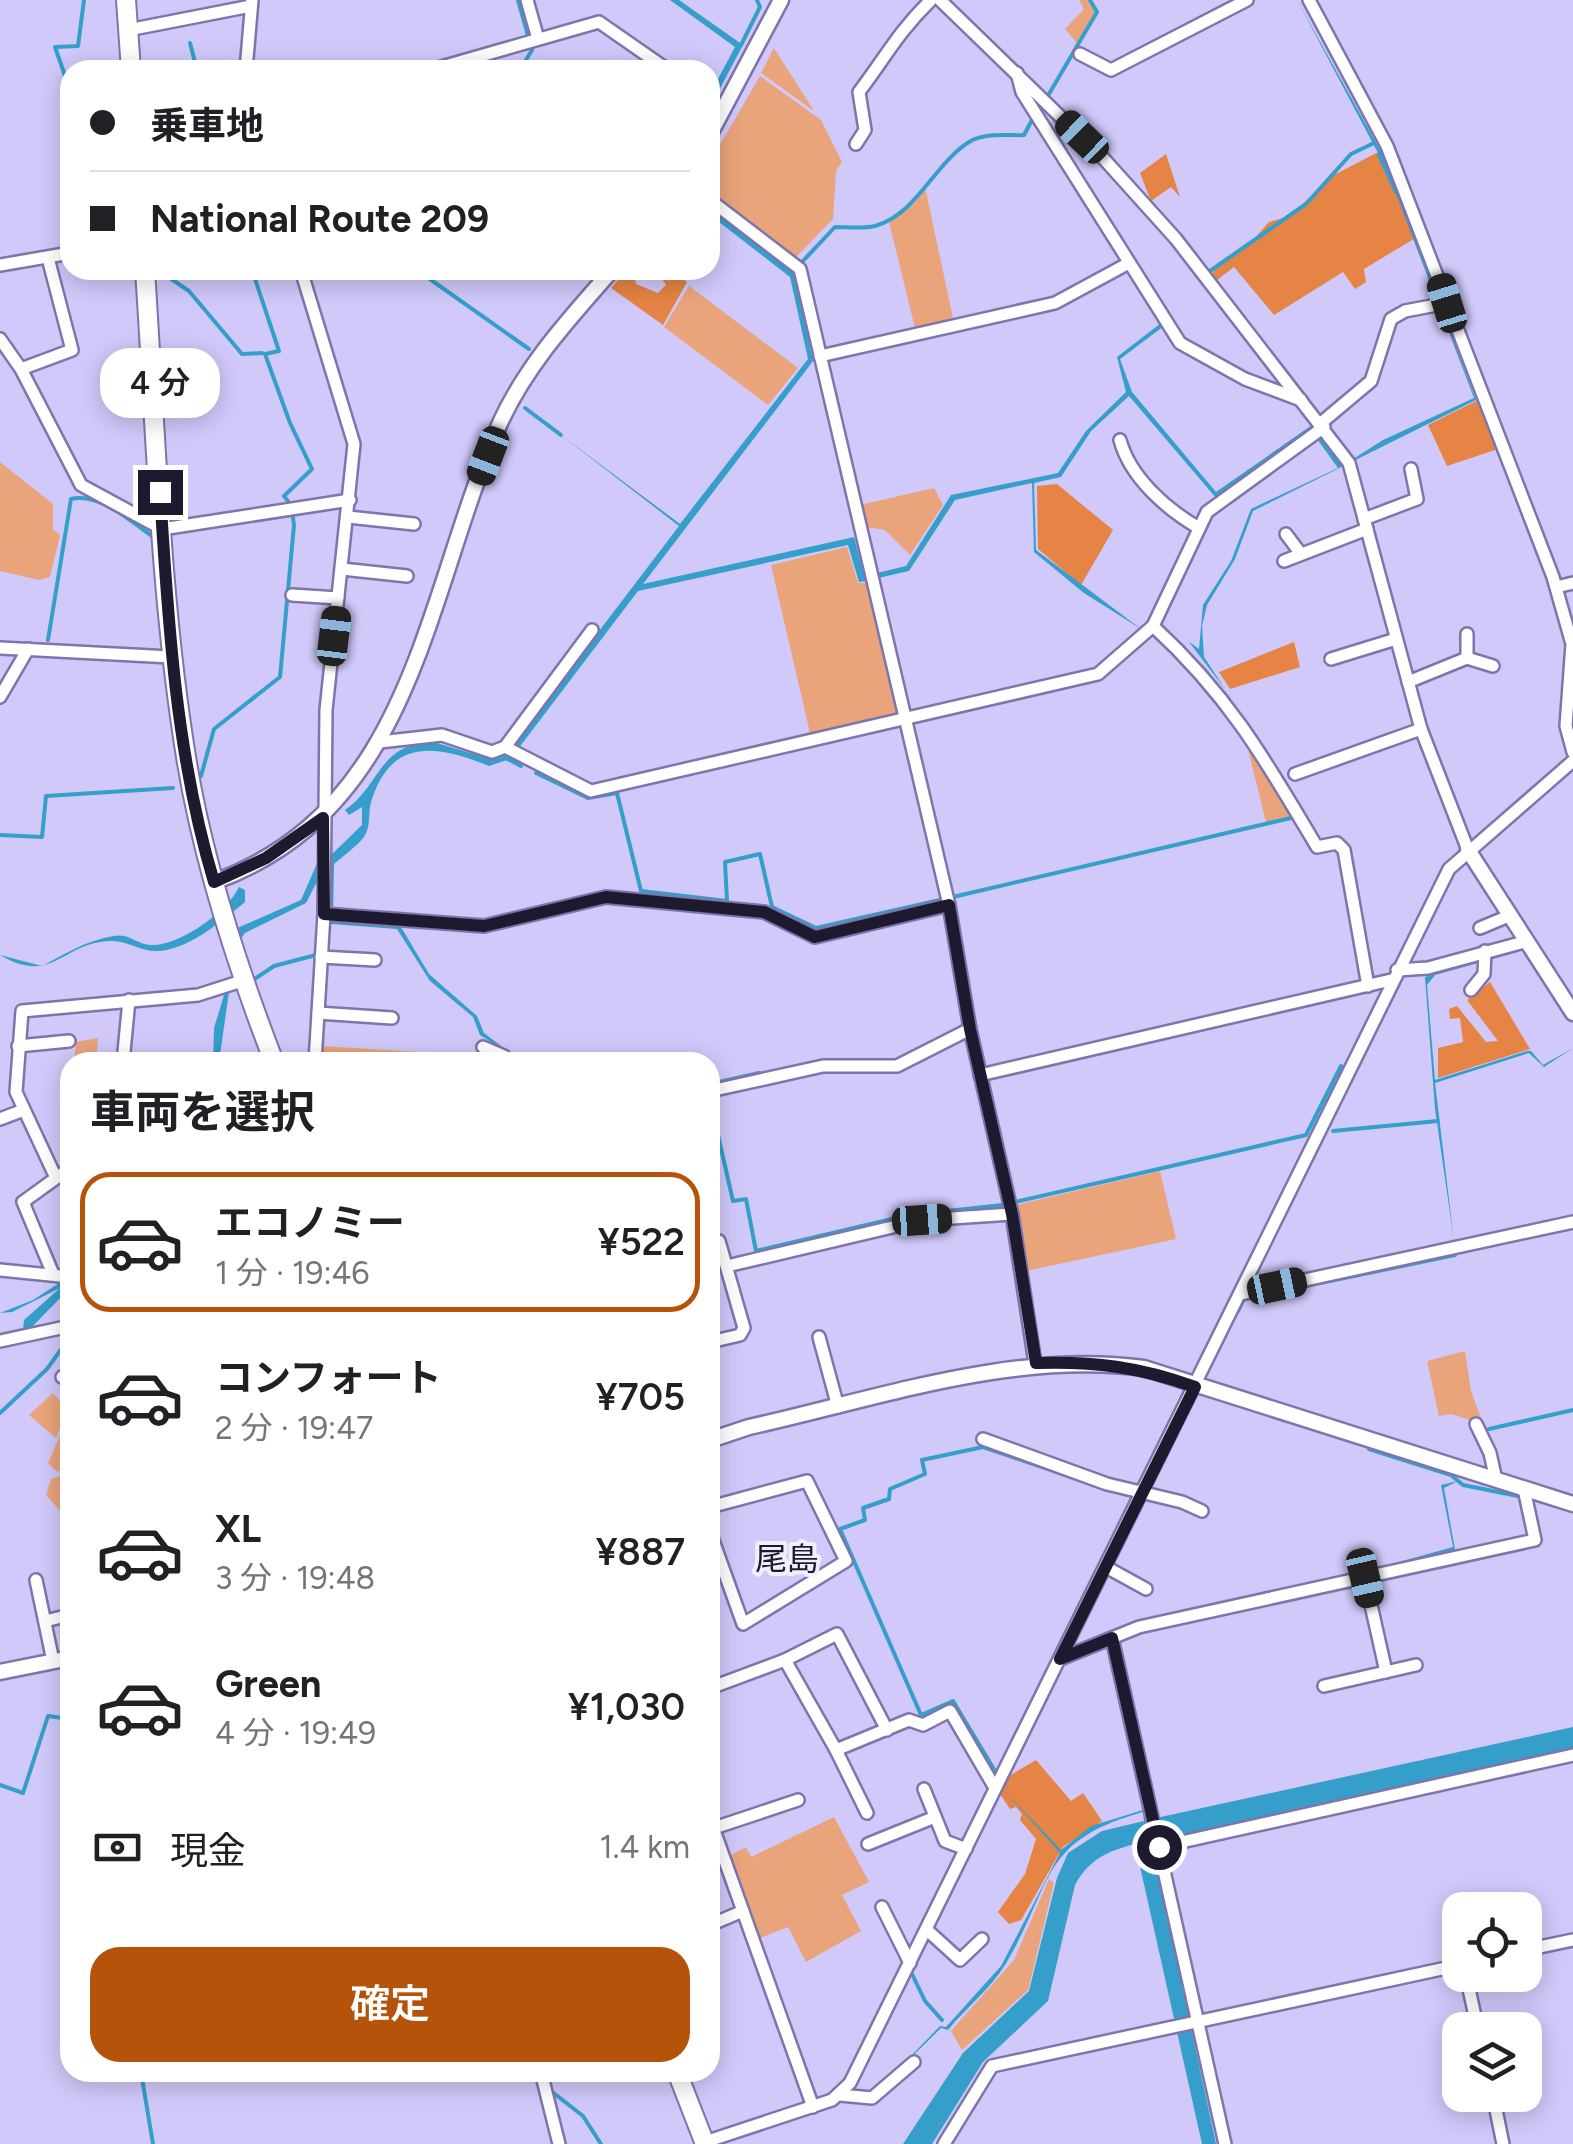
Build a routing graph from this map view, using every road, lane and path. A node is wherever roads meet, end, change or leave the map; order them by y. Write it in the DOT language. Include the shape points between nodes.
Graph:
graph roads {
  1 [pos="126,0"];
  2 [pos="526,0"];
  3 [pos="782,0"];
  4 [pos="931,0"];
  5 [pos="940,0"];
  6 [pos="1247,0"];
  7 [pos="1309,0"];
  8 [pos="252,3"];
  9 [pos="128,30"];
  10 [pos="538,39"];
  11 [pos="1080,54"];
  12 [pos="130,60"];
  13 [pos="247,60"];
  14 [pos="466,60"];
  15 [pos="654,60"];
  16 [pos="1016,72"];
  17 [pos="720,107"];
  18 [pos="724,110"];
  19 [pos="720,117"];
  20 [pos="856,144"];
  21 [pos="720,208"];
  22 [pos="60,255"];
  23 [pos="48,258"];
  24 [pos="1129,263"];
  25 [pos="0,265"];
  26 [pos="146,280"];
  27 [pos="305,280"];
  28 [pos="603,280"];
  29 [pos="1447,303"];
  30 [pos="0,339"];
  31 [pos="820,356"];
  32 [pos="21,368"];
  33 [pos="1301,400"];
  34 [pos="1323,425"];
  35 [pos="1120,440"];
  36 [pos="1410,469"];
  37 [pos="350,500"];
  38 [pos="348,517"];
  39 [pos="414,524"];
  40 [pos="1366,524"];
  41 [pos="1199,528"];
  42 [pos="162,529"];
  43 [pos="1286,534"];
  44 [pos="1301,554"];
  45 [pos="1284,561"];
  46 [pos="342,569"];
  47 [pos="406,576"];
  48 [pos="1573,584"];
  49 [pos="1556,587"];
  50 [pos="292,595"];
  51 [pos="338,598"];
  52 [pos="1153,626"];
  53 [pos="592,630"];
  54 [pos="1467,634"];
  55 [pos="1396,639"];
  56 [pos="0,648"];
  57 [pos="28,649"];
  58 [pos="171,657"];
  59 [pos="1467,658"];
  60 [pos="1331,659"];
  61 [pos="1493,666"];
  62 [pos="1408,682"];
  63 [pos="0,697"];
  64 [pos="904,718"];
  65 [pos="1422,729"];
  66 [pos="380,742"];
  67 [pos="504,747"];
  68 [pos="1573,752"];
  69 [pos="1573,761"];
  70 [pos="1295,774"];
  71 [pos="323,818"];
  72 [pos="1468,850"];
  73 [pos="214,882"];
  74 [pos="949,905"];
  75 [pos="324,914"];
  76 [pos="1511,915"];
  77 [pos="1480,928"];
  78 [pos="1528,941"];
  79 [pos="1485,951"];
  80 [pos="321,957"];
  81 [pos="375,960"];
  82 [pos="1394,976"];
  83 [pos="244,980"];
  84 [pos="1368,986"];
  85 [pos="1471,990"];
  86 [pos="129,1000"];
  87 [pos="318,1012"];
  88 [pos="1573,1013"];
  89 [pos="392,1018"];
  90 [pos="970,1029"];
  91 [pos="69,1041"];
  92 [pos="18,1046"];
  93 [pos="483,1047"];
  94 [pos="124,1052"];
  95 [pos="270,1052"];
  96 [pos="316,1052"];
  97 [pos="495,1052"];
  98 [pos="980,1075"];
  99 [pos="720,1089"];
  100 [pos="20,1111"];
  101 [pos="0,1119"];
  102 [pos="60,1175"];
  103 [pos="56,1178"];
  104 [pos="1012,1214"];
  105 [pos="1573,1222"];
  106 [pos="720,1247"];
  107 [pos="727,1266"];
  108 [pos="0,1270"];
  109 [pos="53,1274"];
  110 [pos="60,1275"];
  111 [pos="1240,1294"];
  112 [pos="60,1328"];
  113 [pos="819,1337"];
  114 [pos="720,1339"];
  115 [pos="0,1341"];
  116 [pos="1036,1363"];
  117 [pos="1195,1387"];
  118 [pos="838,1407"];
  119 [pos="1476,1424"];
  120 [pos="720,1437"];
  121 [pos="983,1439"];
  122 [pos="1496,1480"];
  123 [pos="1524,1489"];
  124 [pos="1140,1492"];
  125 [pos="1573,1504"];
  126 [pos="720,1505"];
  127 [pos="1202,1511"];
  128 [pos="720,1560"];
  129 [pos="1106,1566"];
  130 [pos="1365,1578"];
  131 [pos="36,1580"];
  132 [pos="1146,1589"];
  133 [pos="60,1617"];
  134 [pos="45,1620"];
  135 [pos="1112,1638"];
  136 [pos="1060,1659"];
  137 [pos="60,1660"];
  138 [pos="785,1660"];
  139 [pos="54,1661"];
  140 [pos="1416,1665"];
  141 [pos="0,1672"];
  142 [pos="1386,1672"];
  143 [pos="720,1684"];
  144 [pos="1324,1686"];
  145 [pos="888,1730"];
  146 [pos="836,1750"];
  147 [pos="1573,1755"];
  148 [pos="995,1788"];
  149 [pos="924,1789"];
  150 [pos="798,1800"];
  151 [pos="868,1812"];
  152 [pos="935,1817"];
  153 [pos="720,1822"];
  154 [pos="868,1844"];
  155 [pos="720,1846"];
  156 [pos="1159,1847"];
  157 [pos="966,1849"];
  158 [pos="725,1859"];
  159 [pos="720,1861"];
  160 [pos="882,1908"];
  161 [pos="743,1911"];
  162 [pos="720,1920"];
  163 [pos="927,1930"];
  164 [pos="982,1939"];
  165 [pos="1573,1940"];
  166 [pos="1542,1946"];
  167 [pos="910,1963"];
  168 [pos="1442,1969"];
  169 [pos="1198,2021"];
  170 [pos="914,2062"];
  171 [pos="544,2082"];
  172 [pos="681,2082"];
  173 [pos="840,2095"];
  174 [pos="813,2107"];
  175 [pos="1496,2112"];
  176 [pos="705,2143"];
  177 [pos="559,2144"];
  178 [pos="944,2144"];
  179 [pos="1225,2144"];
  180 [pos="1504,2144"];
  1 -- 9 [label="highway"];
  2 -- 10 [label="street"];
  3 -- 18 [label="street"];
  4 -- 20 [label="street" via="890,44 878,73 859,92 865,130"];
  5 -- 16 [label="street"];
  6 -- 11 [label="street" via="1111,70"];
  7 -- 29 [label="street" via="1386,146"];
  8 -- 9 [label="street"];
  8 -- 13 [label="street"];
  9 -- 12 [label="highway"];
  10 -- 14 [label="street"];
  10 -- 15 [label="street" via="600,22"];
  16 -- 24 [label="street" via="1022,92"];
  16 -- 33 [label="street" via="1176,239"];
  17 -- 18 [label="street"];
  18 -- 19 [label="street"];
  21 -- 31 [label="street" via="800,269"];
  22 -- 23 [label="street"];
  23 -- 25 [label="street"];
  23 -- 32 [label="street" via="72,350"];
  24 -- 31 [label="street" via="1055,303"];
  24 -- 33 [label="street" via="1180,344 1245,380"];
  26 -- 42 [label="highway"];
  27 -- 37 [label="street" via="354,444"];
  28 -- 66 [label="street" via="545,346 500,423"];
  29 -- 34 [label="street" via="1391,319 1370,382"];
  29 -- 49 [label="street"];
  30 -- 32 [label="street"];
  31 -- 64 [label="street"];
  32 -- 42 [label="street" via="81,486"];
  33 -- 34 [label="street"];
  34 -- 40 [label="street" via="1349,463"];
  34 -- 41 [label="street" via="1207,512"];
  35 -- 41 [label="street" via="1126,464"];
  36 -- 40 [label="street" via="1417,499"];
  37 -- 38 [label="street"];
  37 -- 42 [label="street"];
  38 -- 39 [label="street"];
  38 -- 46 [label="street"];
  40 -- 44 [label="street"];
  40 -- 55 [label="street"];
  41 -- 52 [label="street"];
  42 -- 58 [label="highway"];
  43 -- 44 [label="street"];
  44 -- 45 [label="street"];
  46 -- 47 [label="street"];
  46 -- 51 [label="street"];
  48 -- 49 [label="street"];
  49 -- 68 [label="street" via="1572,644 1566,726"];
  50 -- 51 [label="street"];
  51 -- 71 [label="street"];
  52 -- 64 [label="street" via="1098,674"];
  52 -- 84 [label="street" via="1204,673 1250,733 1317,847 1337,843 1344,850"];
  53 -- 67 [label="street"];
  54 -- 59 [label="street"];
  55 -- 60 [label="street"];
  55 -- 62 [label="street"];
  56 -- 57 [label="street"];
  57 -- 58 [label="street"];
  57 -- 63 [label="street"];
  58 -- 73 [label="highway"];
  59 -- 61 [label="street"];
  59 -- 62 [label="street"];
  62 -- 65 [label="street"];
  64 -- 67 [label="street" via="591,792"];
  64 -- 74 [label="street"];
  65 -- 70 [label="street"];
  65 -- 72 [label="street"];
  66 -- 67 [label="street" via="442,735 492,752"];
  66 -- 71 [label="street"];
  69 -- 72 [label="street"];
  71 -- 73 [label="street" via="258,862"];
  71 -- 75 [label="street"];
  72 -- 76 [label="street"];
  72 -- 82 [label="street" via="1450,869"];
  73 -- 83 [label="highway"];
  74 -- 75 [label="street" via="815,937 764,912 606,897 484,926"];
  74 -- 90 [label="street"];
  75 -- 80 [label="street"];
  76 -- 77 [label="street"];
  76 -- 78 [label="street"];
  78 -- 79 [label="street"];
  78 -- 88 [label="street"];
  79 -- 82 [label="street"];
  79 -- 85 [label="street" via="1484,974"];
  80 -- 81 [label="street"];
  80 -- 87 [label="street"];
  82 -- 84 [label="street"];
  82 -- 111 [label="street"];
  83 -- 86 [label="street" via="198,995"];
  83 -- 95 [label="highway"];
  84 -- 98 [label="street"];
  86 -- 92 [label="street" via="22,1012"];
  86 -- 94 [label="street"];
  87 -- 89 [label="street"];
  87 -- 96 [label="street"];
  90 -- 98 [label="street"];
  90 -- 99 [label="street" via="897,1066 822,1066"];
  91 -- 92 [label="street"];
  92 -- 100 [label="street"];
  93 -- 97 [label="street"];
  98 -- 104 [label="street"];
  100 -- 101 [label="street"];
  100 -- 103 [label="street"];
  102 -- 103 [label="street"];
  103 -- 109 [label="street" via="23,1202"];
  104 -- 107 [label="street" via="922,1220"];
  104 -- 116 [label="street"];
  105 -- 111 [label="street"];
  106 -- 107 [label="street"];
  107 -- 114 [label="street" via="744,1328"];
  108 -- 109 [label="street"];
  109 -- 110 [label="street"];
  111 -- 117 [label="street"];
  112 -- 115 [label="street"];
  113 -- 118 [label="street"];
  116 -- 117 [label="street" via="1144,1368"];
  116 -- 118 [label="street"];
  117 -- 122 [label="street"];
  117 -- 124 [label="street"];
  118 -- 120 [label="street"];
  119 -- 122 [label="street"];
  121 -- 124 [label="street"];
  122 -- 123 [label="street"];
  123 -- 125 [label="street"];
  123 -- 130 [label="street" via="1535,1540"];
  124 -- 127 [label="street"];
  124 -- 129 [label="street"];
  126 -- 128 [label="street" via="807,1481 846,1561 743,1624"];
  129 -- 132 [label="street"];
  129 -- 136 [label="street"];
  130 -- 135 [label="street"];
  130 -- 142 [label="street"];
  131 -- 134 [label="street"];
  133 -- 134 [label="street"];
  134 -- 139 [label="street"];
  135 -- 136 [label="street"];
  135 -- 156 [label="street"];
  136 -- 148 [label="street"];
  137 -- 139 [label="street"];
  138 -- 143 [label="street"];
  138 -- 145 [label="street" via="837,1634"];
  138 -- 146 [label="street"];
  139 -- 141 [label="street"];
  140 -- 142 [label="street"];
  142 -- 144 [label="street"];
  145 -- 146 [label="street"];
  145 -- 148 [label="street" via="909,1720 922,1726 950,1711"];
  146 -- 151 [label="street"];
  147 -- 156 [label="street"];
  148 -- 157 [label="street"];
  149 -- 152 [label="street"];
  150 -- 153 [label="street"];
  152 -- 154 [label="street"];
  152 -- 157 [label="street" via="944,1841"];
  155 -- 158 [label="street"];
  156 -- 169 [label="street"];
  157 -- 163 [label="street"];
  158 -- 159 [label="street"];
  158 -- 161 [label="street"];
  160 -- 167 [label="street"];
  161 -- 162 [label="street"];
  161 -- 174 [label="street"];
  163 -- 164 [label="street" via="960,1960"];
  163 -- 167 [label="street"];
  165 -- 166 [label="street"];
  167 -- 173 [label="street"];
  168 -- 169 [label="street"];
  169 -- 178 [label="street" via="992,2066"];
  169 -- 179 [label="street"];
  170 -- 173 [label="street" via="872,2098"];
  171 -- 177 [label="street"];
  172 -- 176 [label="highway"];
  173 -- 174 [label="street"];
  174 -- 176 [label="street"];
  175 -- 180 [label="street"];
}
